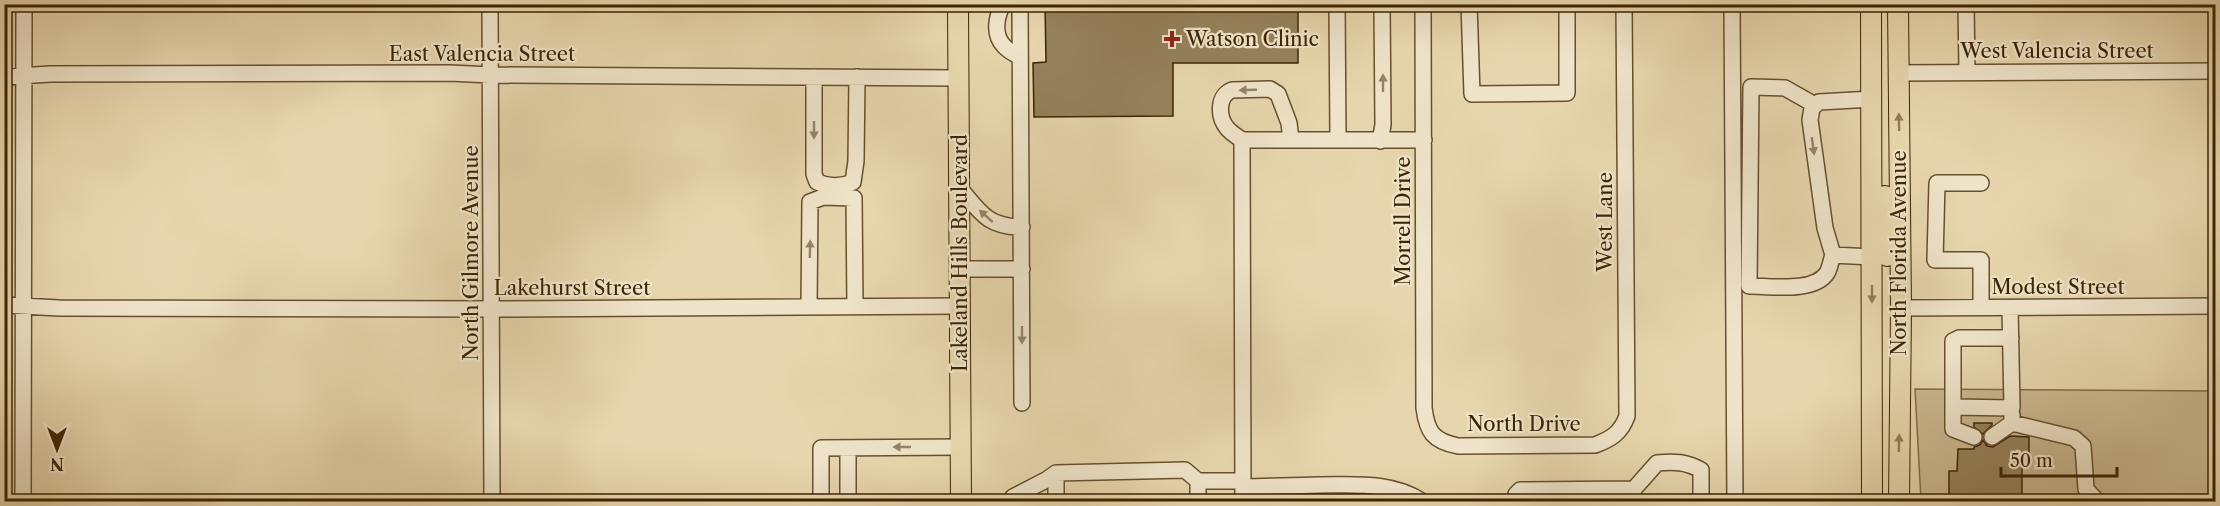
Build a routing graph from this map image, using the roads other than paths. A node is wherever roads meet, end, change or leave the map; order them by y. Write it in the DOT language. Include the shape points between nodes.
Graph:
graph roads {
  1 [pos="24,4"];
  2 [pos="490,4"];
  3 [pos="958,4"];
  4 [pos="1003,4"];
  5 [pos="1020,4"];
  6 [pos="1337,4"];
  7 [pos="1382,4"];
  8 [pos="1423,4"];
  9 [pos="1469,4"];
  10 [pos="1567,4"];
  11 [pos="1624,4"];
  12 [pos="1732,4"];
  13 [pos="1871,4"];
  14 [pos="1887,4"];
  15 [pos="1898,4"];
  16 [pos="1966,4"];
  17 [pos="1898,45"];
  18 [pos="1020,57"];
  19 [pos="2216,71"];
  20 [pos="1967,72"];
  21 [pos="1898,73"];
  22 [pos="490,75"];
  23 [pos="4,77"];
  24 [pos="24,77"];
  25 [pos="814,77"];
  26 [pos="857,77"];
  27 [pos="959,78"];
  28 [pos="1872,99"];
  29 [pos="1815,105"];
  30 [pos="1242,140"];
  31 [pos="1291,140"];
  32 [pos="1338,140"];
  33 [pos="1424,140"];
  34 [pos="1380,141"];
  35 [pos="1872,141"];
  36 [pos="1981,183"];
  37 [pos="959,188"];
  38 [pos="1022,226"];
  39 [pos="1833,255"];
  40 [pos="1872,257"];
  41 [pos="960,269"];
  42 [pos="1022,269"];
  43 [pos="4,305"];
  44 [pos="24,306"];
  45 [pos="960,306"];
  46 [pos="2216,306"];
  47 [pos="809,307"];
  48 [pos="855,307"];
  49 [pos="1901,308"];
  50 [pos="1981,308"];
  51 [pos="2010,308"];
  52 [pos="492,309"];
  53 [pos="2011,338"];
  54 [pos="1022,403"];
  55 [pos="1953,407"];
  56 [pos="2012,415"];
  57 [pos="1433,435"];
  58 [pos="1615,435"];
  59 [pos="1974,437"];
  60 [pos="1992,437"];
  61 [pos="961,447"];
  62 [pos="849,448"];
  63 [pos="1056,473"];
  64 [pos="1198,481"];
  65 [pos="1243,490"];
  66 [pos="23,501"];
  67 [pos="492,501"];
  68 [pos="821,501"];
  69 [pos="849,501"];
  70 [pos="961,501"];
  71 [pos="1012,501"];
  72 [pos="1056,501"];
  73 [pos="1198,501"];
  74 [pos="1423,501"];
  75 [pos="1516,501"];
  76 [pos="1701,501"];
  77 [pos="1734,501"];
  78 [pos="1872,501"];
  79 [pos="1899,501"];
  80 [pos="2098,501"];
  1 -- 24 [label="street"];
  2 -- 22 [label="street, North Gilmore Avenue"];
  3 -- 27 [label="main road, Lakeland Hills Boulevard"];
  4 -- 18 [label="street" via="998,12 997,31 1004,46"];
  5 -- 18 [label="street"];
  6 -- 32 [label="street"];
  34 -- 7 [label="street, one-way"];
  8 -- 33 [label="street, Morrell Drive"];
  9 -- 10 [label="street" via="1472,94 1567,93"];
  11 -- 58 [label="street, West Lane" via="1627,416"];
  12 -- 77 [label="street"];
  13 -- 28 [label="main road, North Florida Avenue"];
  14 -- 17 [label="main road"];
  15 -- 17 [label="main road, North Florida Avenue"];
  16 -- 20 [label="street"];
  17 -- 21 [label="main road, North Florida Avenue"];
  18 -- 38 [label="street"];
  19 -- 20 [label="street, West Valencia Street"];
  20 -- 21 [label="street, West Valencia Street"];
  49 -- 21 [label="main road, North Florida Avenue, one-way"];
  22 -- 24 [label="street, East Valencia Street"];
  22 -- 25 [label="street, East Valencia Street"];
  22 -- 52 [label="street, North Gilmore Avenue"];
  23 -- 24 [label="street, East Valencia Street"];
  24 -- 44 [label="street"];
  25 -- 26 [label="street, East Valencia Street"];
  25 -- 26 [label="street, one-way" via="814,174 817,182 825,186 853,182"];
  26 -- 27 [label="street, East Valencia Street"];
  27 -- 37 [label="main road, Lakeland Hills Boulevard"];
  28 -- 29 [label="street" via="1832,100"];
  28 -- 35 [label="main road, North Florida Avenue"];
  29 -- 39 [label="street, one-way" via="1810,120 1825,228"];
  29 -- 39 [label="street" via="1785,88 1751,87 1749,286 1807,286 1827,273"];
  30 -- 31 [label="street"];
  31 -- 30 [label="street, one-way" via="1278,94 1270,89 1232,90 1221,101 1220,115 1227,128"];
  30 -- 65 [label="street"];
  31 -- 32 [label="street"];
  32 -- 34 [label="street"];
  33 -- 34 [label="street"];
  33 -- 57 [label="street, Morrell Drive" via="1425,408 1426,425"];
  35 -- 40 [label="main road, North Florida Avenue"];
  35 -- 49 [label="main road" via="1885,183 1887,300 1893,307"];
  36 -- 50 [label="street" via="1936,183 1935,260 1981,260"];
  38 -- 37 [label="street, one-way" via="1010,227 988,220"];
  37 -- 41 [label="main road, Lakeland Hills Boulevard"];
  38 -- 42 [label="street"];
  39 -- 40 [label="street"];
  40 -- 78 [label="main road, North Florida Avenue, one-way"];
  41 -- 42 [label="street"];
  41 -- 45 [label="main road, Lakeland Hills Boulevard"];
  42 -- 54 [label="street, one-way"];
  43 -- 44 [label="street, Lakehurst Street"];
  44 -- 52 [label="street, Lakehurst Street"];
  44 -- 66 [label="street"];
  45 -- 48 [label="street, Lakehurst Street"];
  45 -- 61 [label="main road, Lakeland Hills Boulevard"];
  46 -- 51 [label="street, Modest Street"];
  47 -- 48 [label="street, Lakehurst Street"];
  47 -- 48 [label="street, one-way" via="810,202 823,197 854,198"];
  47 -- 52 [label="street, Lakehurst Street"];
  49 -- 50 [label="street, Modest Street"];
  79 -- 49 [label="main road, North Florida Avenue, one-way"];
  50 -- 51 [label="street, Modest Street"];
  51 -- 53 [label="street"];
  52 -- 67 [label="street, North Gilmore Avenue"];
  53 -- 55 [label="street" via="1953,341"];
  53 -- 56 [label="street"];
  55 -- 56 [label="street"];
  55 -- 59 [label="street" via="1953,429"];
  56 -- 60 [label="street"];
  56 -- 80 [label="street" via="2074,438 2083,446 2086,489"];
  57 -- 58 [label="street, North Drive" via="1447,444 1470,446 1595,445"];
  61 -- 62 [label="street, one-way"];
  61 -- 70 [label="main road, Lakeland Hills Boulevard"];
  62 -- 68 [label="street" via="821,448"];
  62 -- 69 [label="street"];
  63 -- 64 [label="street" via="1185,470"];
  63 -- 71 [label="street"];
  63 -- 72 [label="street"];
  64 -- 65 [label="street"];
  64 -- 73 [label="street"];
  65 -- 74 [label="street" via="1370,484 1391,487"];
  75 -- 76 [label="street" via="1520,490 1634,489 1658,463 1672,461 1701,470"];
}
